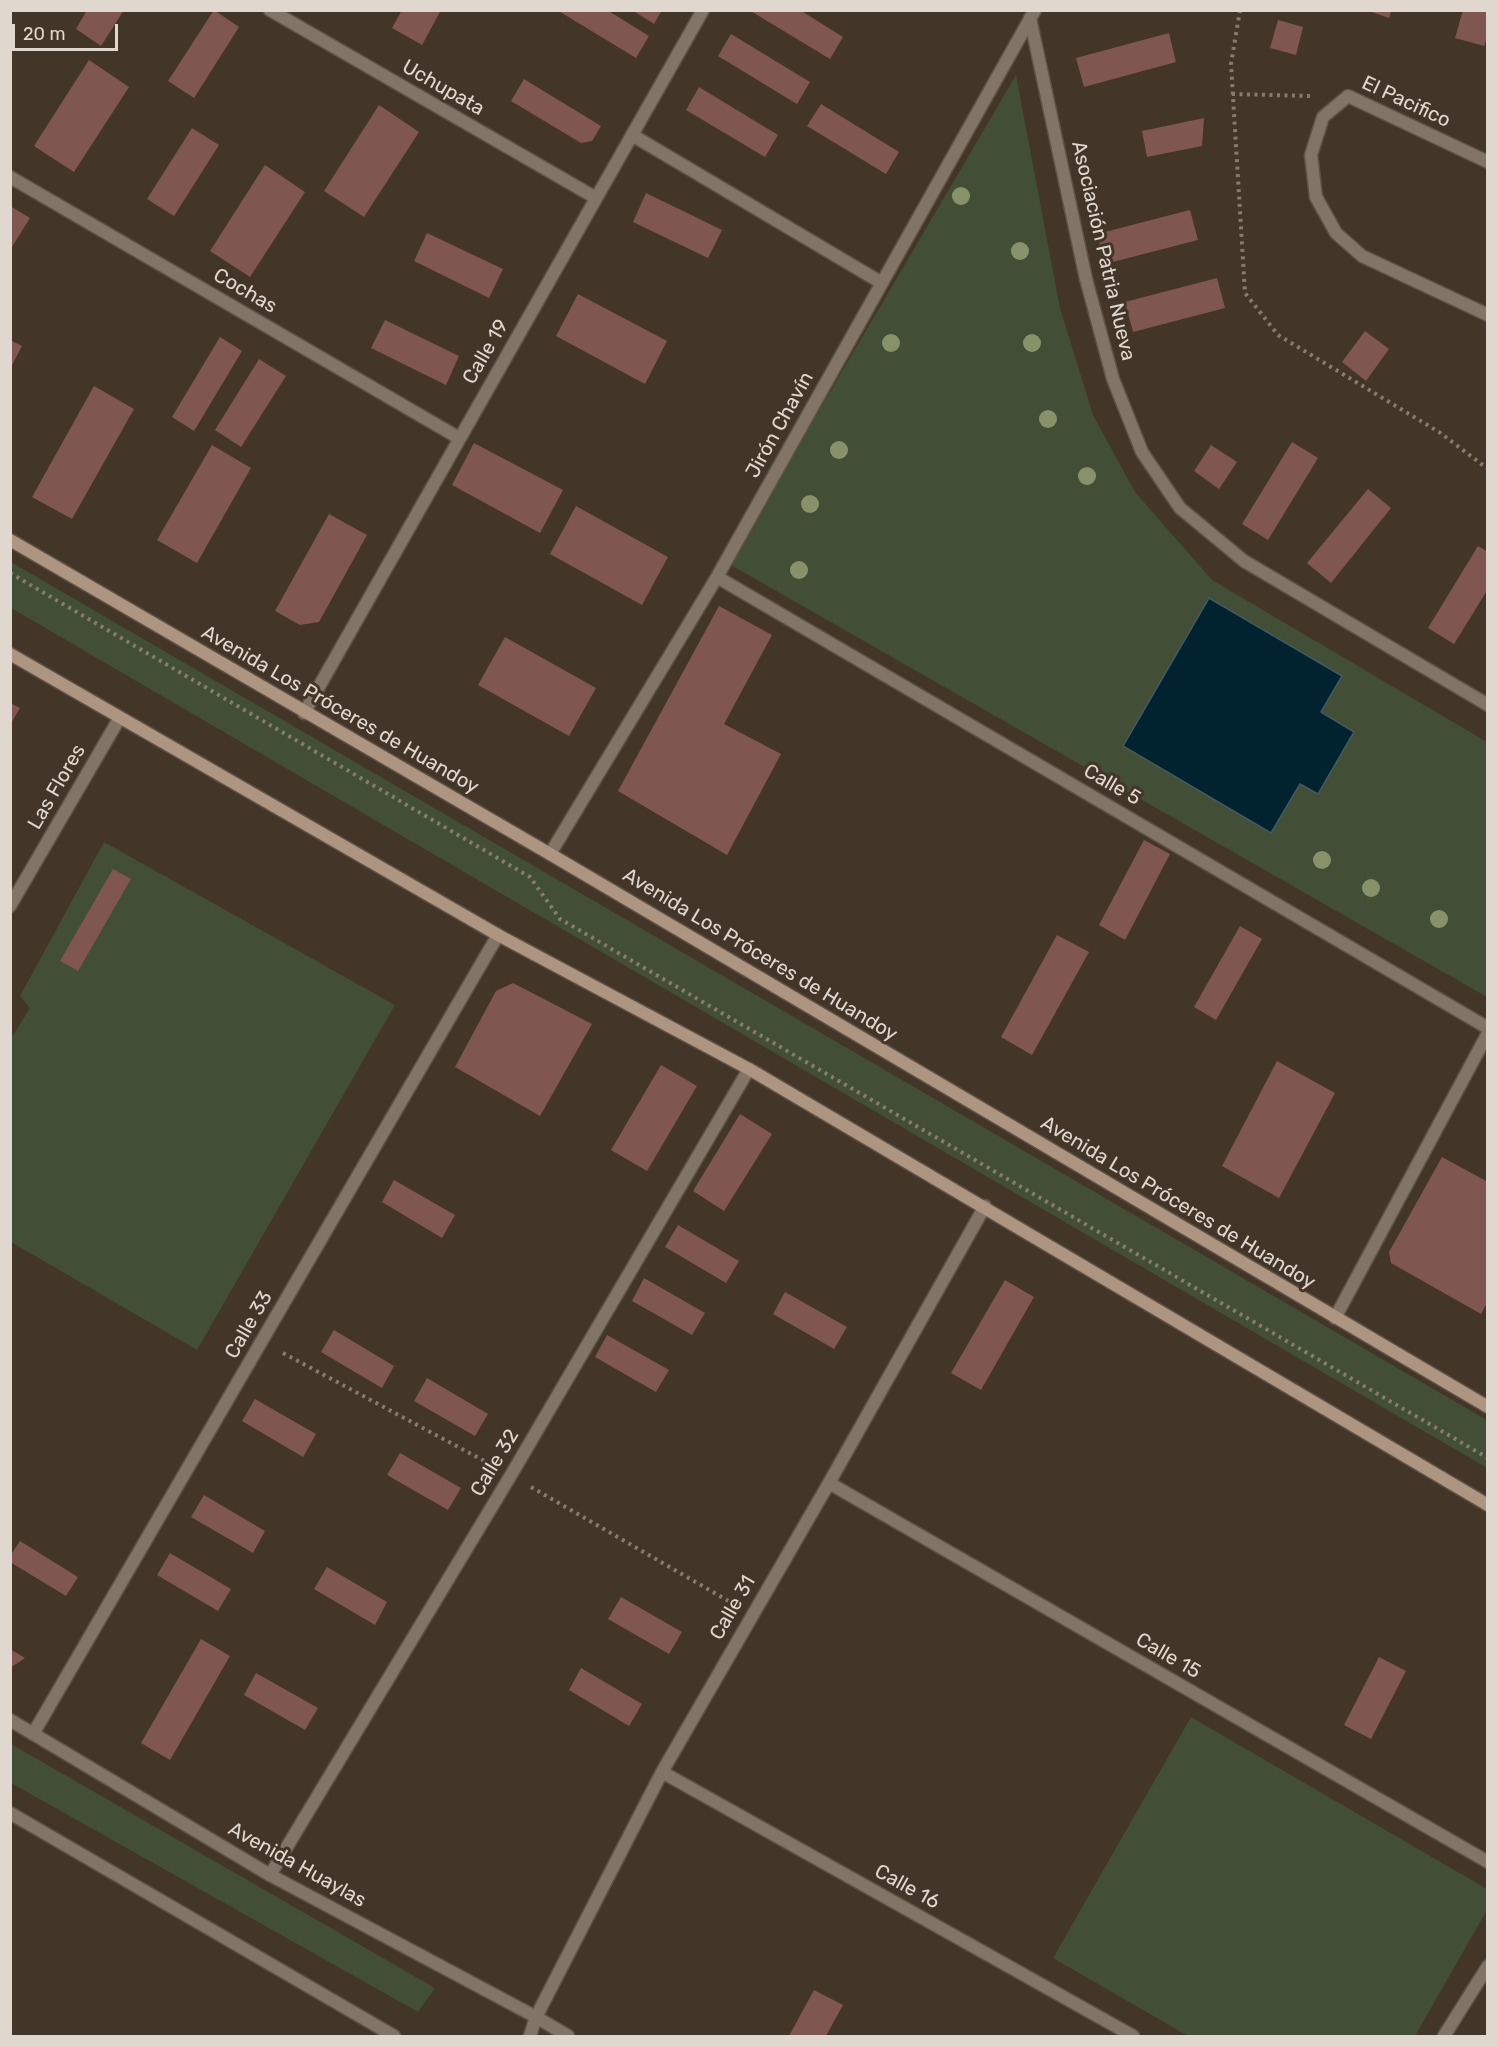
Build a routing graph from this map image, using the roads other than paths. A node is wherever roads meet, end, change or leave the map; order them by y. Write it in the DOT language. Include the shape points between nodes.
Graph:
graph roads {
  1 [pos="270,10"];
  2 [pos="703,10"];
  3 [pos="1032,14"];
  4 [pos="632,135"];
  5 [pos="1488,162"];
  6 [pos="10,177"];
  7 [pos="596,198"];
  8 [pos="882,283"];
  9 [pos="1488,315"];
  10 [pos="459,438"];
  11 [pos="10,540"];
  12 [pos="717,577"];
  13 [pos="10,654"];
  14 [pos="1488,705"];
  15 [pos="304,712"];
  16 [pos="119,719"];
  17 [pos="550,854"];
  18 [pos="10,906"];
  19 [pos="498,935"];
  20 [pos="1488,1028"];
  21 [pos="1488,1034"];
  22 [pos="749,1069"];
  23 [pos="985,1206"];
  24 [pos="1335,1318"];
  25 [pos="1488,1407"];
  26 [pos="829,1483"];
  27 [pos="1488,1505"];
  28 [pos="10,1720"];
  29 [pos="33,1734"];
  30 [pos="662,1772"];
  31 [pos="10,1813"];
  32 [pos="1488,1862"];
  33 [pos="270,1875"];
  34 [pos="1488,1966"];
  35 [pos="536,2017"];
  36 [pos="394,2037"];
  37 [pos="530,2037"];
  38 [pos="568,2037"];
  39 [pos="1133,2037"];
  40 [pos="1444,2037"];
  1 -- 7 [label="street, Uchupata"];
  2 -- 4 [label="street, Calle 19"];
  3 -- 8 [label="street, Jirón Chavín"];
  3 -- 14 [label="street, Asociación Patria Nueva" via="1086,279 1113,379 1142,452 1180,507 1244,561"];
  4 -- 7 [label="street, Calle 19"];
  4 -- 8 [label="street"];
  5 -- 9 [label="street, El Pacifico" via="1348,96 1323,117 1311,155 1316,197 1336,233 1362,256"];
  6 -- 10 [label="street, Cochas"];
  7 -- 10 [label="street, Calle 19"];
  8 -- 12 [label="street, Jirón Chavín"];
  10 -- 15 [label="street, Calle 19"];
  11 -- 15 [label="main road, Avenida Los Próceres de Huandoy"];
  12 -- 17 [label="street, Jirón Chavín"];
  12 -- 20 [label="street, Calle 5"];
  13 -- 16 [label="main road"];
  15 -- 17 [label="main road, Avenida Los Próceres de Huandoy"];
  16 -- 18 [label="street, Las Flores"];
  16 -- 19 [label="main road"];
  17 -- 24 [label="main road, Avenida Los Próceres de Huandoy"];
  19 -- 22 [label="main road"];
  19 -- 29 [label="street, Calle 33"];
  21 -- 24 [label="street"];
  22 -- 23 [label="main road"];
  22 -- 33 [label="street, Calle 32"];
  23 -- 26 [label="street, Calle 31"];
  23 -- 27 [label="main road"];
  24 -- 25 [label="main road, Avenida Los Próceres de Huandoy"];
  26 -- 30 [label="street, Calle 31"];
  26 -- 32 [label="street, Calle 15"];
  28 -- 29 [label="street, Avenida Huaylas"];
  29 -- 33 [label="street, Avenida Huaylas"];
  30 -- 35 [label="street, Calle 31"];
  30 -- 39 [label="street, Calle 16"];
  31 -- 36 [label="street"];
  33 -- 35 [label="street, Avenida Huaylas"];
  34 -- 40 [label="street"];
  35 -- 37 [label="street, Calle 31"];
  35 -- 38 [label="street, Avenida Huaylas"];
}
